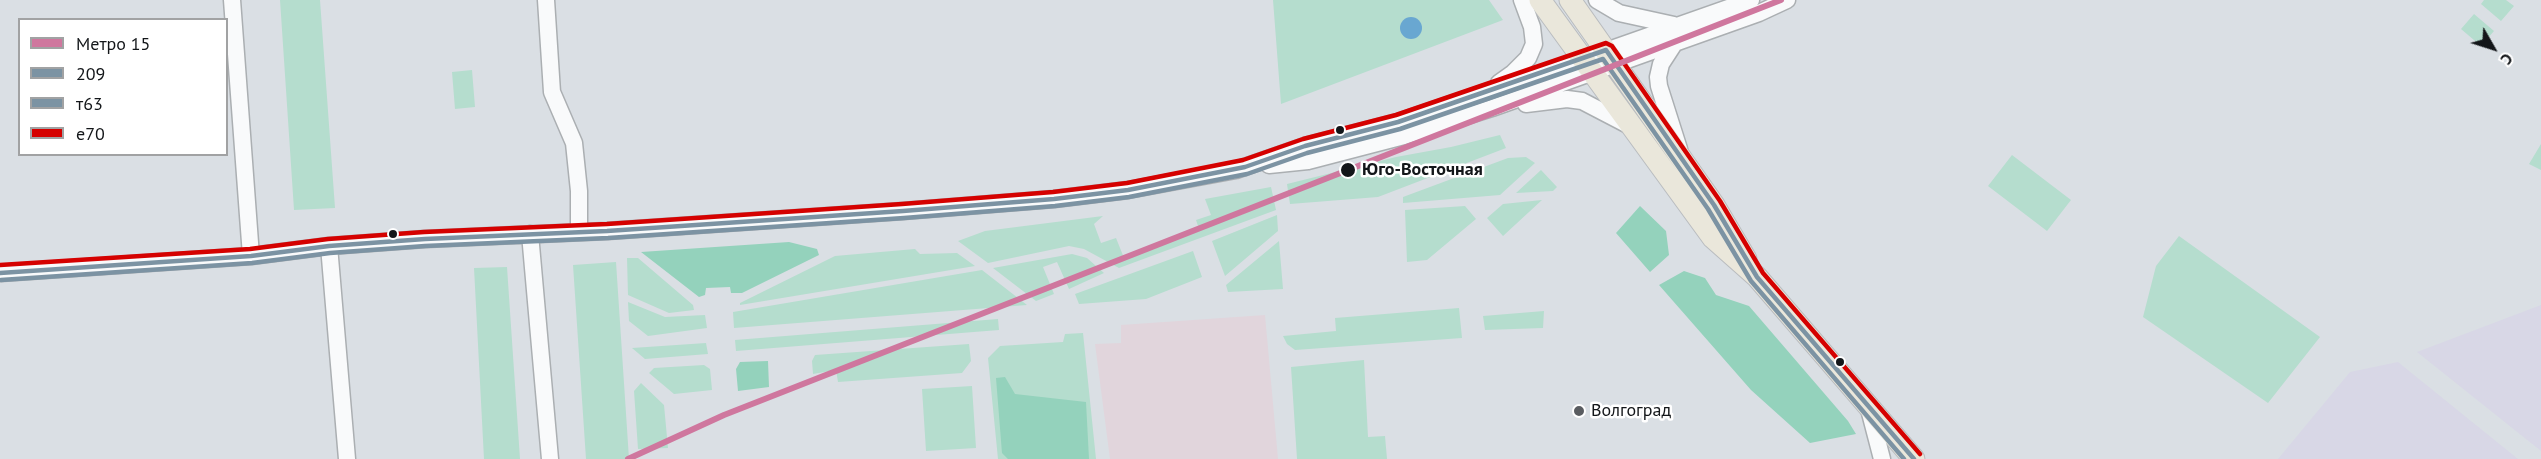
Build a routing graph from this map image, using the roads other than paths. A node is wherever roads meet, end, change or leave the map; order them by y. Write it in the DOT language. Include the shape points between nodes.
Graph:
graph roads {
  1 [pos="232,0"];
  2 [pos="546,0"];
  3 [pos="1522,0"];
  4 [pos="1540,0"];
  5 [pos="1570,0"];
  6 [pos="1597,0"];
  7 [pos="1751,0"];
  8 [pos="1786,0"];
  9 [pos="1678,25"];
  10 [pos="1674,44"];
  11 [pos="1610,57"];
  12 [pos="1587,65"];
  13 [pos="1489,100"];
  14 [pos="1630,126"];
  15 [pos="1683,160"];
  16 [pos="579,231"];
  17 [pos="531,234"];
  18 [pos="329,246"];
  19 [pos="251,256"];
  20 [pos="0,273"];
  21 [pos="1757,278"];
  22 [pos="1868,405"];
  23 [pos="347,459"];
  24 [pos="550,459"];
  25 [pos="1882,459"];
  26 [pos="1914,459"];
  1 -- 19 [label="street"];
  2 -- 16 [label="street" via="552,92 574,143"];
  3 -- 13 [label="street" via="1532,27 1528,58"];
  4 -- 12 [label="main road"];
  5 -- 11 [label="main road"];
  6 -- 9 [label="street" via="1619,13"];
  7 -- 9 [label="street"];
  8 -- 10 [label="street"];
  9 -- 11 [label="street"];
  10 -- 11 [label="street"];
  10 -- 15 [label="street" via="1661,64 1659,86"];
  11 -- 12 [label="street"];
  11 -- 15 [label="main road"];
  12 -- 13 [label="street"];
  12 -- 14 [label="main road"];
  13 -- 14 [label="street" via="1573,99"];
  13 -- 16 [label="street" via="1305,146 1245,167 1128,190 903,211"];
  14 -- 21 [label="main road" via="1713,238"];
  15 -- 21 [label="main road"];
  16 -- 17 [label="street"];
  17 -- 18 [label="street"];
  17 -- 24 [label="street"];
  18 -- 19 [label="street"];
  18 -- 23 [label="street"];
  19 -- 20 [label="street"];
  21 -- 22 [label="main road"];
  22 -- 25 [label="street"];
  22 -- 26 [label="main road"];
}
